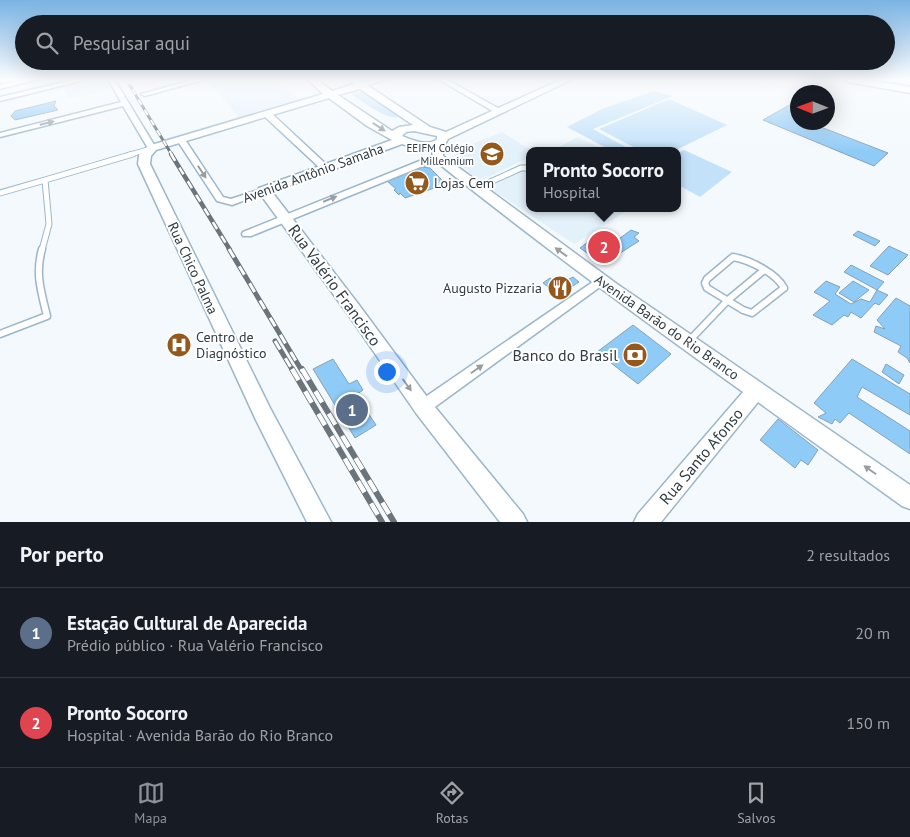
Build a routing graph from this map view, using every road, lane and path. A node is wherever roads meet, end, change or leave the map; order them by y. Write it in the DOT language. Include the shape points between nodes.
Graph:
graph roads {
  1 [pos="125,103"];
  2 [pos="126,103"];
  3 [pos="300,103"];
  4 [pos="350,103"];
  5 [pos="356,103"];
  6 [pos="387,103"];
  7 [pos="484,103"];
  8 [pos="509,103"];
  9 [pos="496,110"];
  10 [pos="267,114"];
  11 [pos="413,127"];
  12 [pos="0,135"];
  13 [pos="398,139"];
  14 [pos="181,140"];
  15 [pos="436,140"];
  16 [pos="152,148"];
  17 [pos="324,168"];
  18 [pos="526,168"];
  19 [pos="46,180"];
  20 [pos="476,188"];
  21 [pos="264,191"];
  22 [pos="0,193"];
  23 [pos="285,217"];
  24 [pos="247,234"];
  25 [pos="763,271"];
  26 [pos="600,281"];
  27 [pos="728,300"];
  28 [pos="0,334"];
  29 [pos="688,342"];
  30 [pos="756,390"];
  31 [pos="423,407"];
  32 [pos="910,498"];
  33 [pos="319,522"];
  34 [pos="515,522"];
  35 [pos="646,522"];
  12 -- 1 [label="street, one-way"];
  2 -- 16 [label="street"];
  3 -- 10 [label="main road"];
  4 -- 13 [label="main road, one-way"];
  5 -- 11 [label="main road" via="388,121"];
  6 -- 15 [label="main road, Avenida Barão do Rio Branco"];
  7 -- 9 [label="street"];
  8 -- 9 [label="main road"];
  9 -- 15 [label="main road"];
  10 -- 14 [label="main road"];
  10 -- 17 [label="street"];
  11 -- 13 [label="main road, Avenida Antônio Samaha" via="397,132"];
  11 -- 15 [label="main road"];
  13 -- 15 [label="main road" via="415,146"];
  13 -- 17 [label="main road, Avenida Antônio Samaha"];
  14 -- 16 [label="main road"];
  14 -- 21 [label="street, Avenida Antônio Samaha, one-way" via="220,199 232,202"];
  15 -- 20 [label="main road, Avenida Barão do Rio Branco"];
  23 -- 15 [label="street, one-way"];
  16 -- 19 [label="lane"];
  16 -- 33 [label="main road, Rua Chico Palma" via="144,155 144,164 263,414"];
  17 -- 21 [label="main road, Avenida Antônio Samaha"];
  18 -- 20 [label="lane"];
  19 -- 22 [label="lane"];
  19 -- 28 [label="lane" via="49,224 38,276 47,316"];
  26 -- 20 [label="main road, Avenida Barão do Rio Branco, one-way"];
  21 -- 23 [label="main road, Rua Valério Francisco"];
  23 -- 24 [label="street"];
  23 -- 31 [label="main road, Rua Valério Francisco, one-way"];
  25 -- 27 [label="lane"];
  25 -- 27 [label="lane" via="780,280 784,288 768,302 752,313"];
  25 -- 27 [label="lane" via="744,259 733,257 705,283 707,288"];
  26 -- 29 [label="main road, Avenida Barão do Rio Branco"];
  31 -- 26 [label="street, one-way"];
  27 -- 29 [label="lane"];
  29 -- 30 [label="main road, Avenida Barão do Rio Branco"];
  32 -- 30 [label="main road, Avenida Barão do Rio Branco, one-way"];
  30 -- 35 [label="main road, Rua Santo Afonso"];
  31 -- 34 [label="main road, Rua Valério Francisco"];
}
